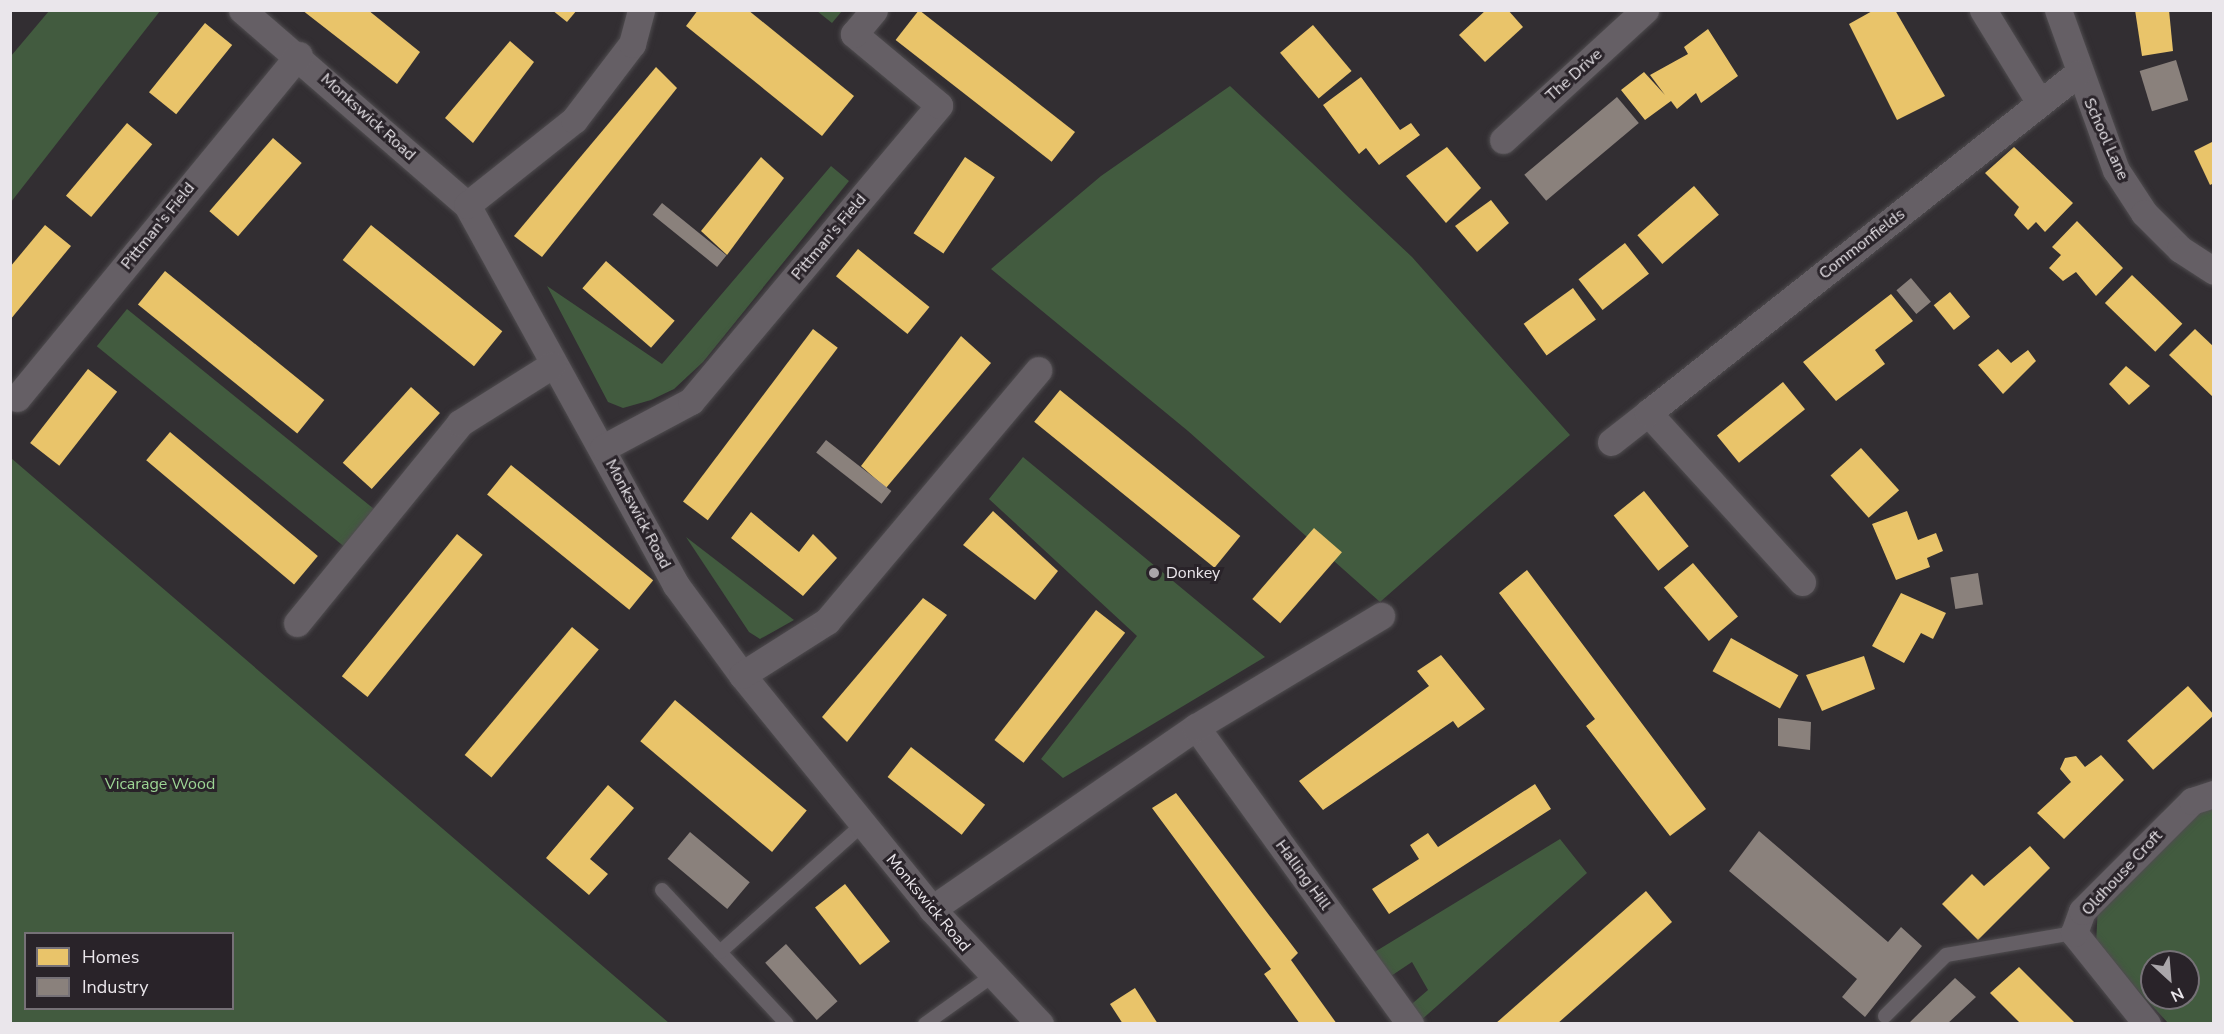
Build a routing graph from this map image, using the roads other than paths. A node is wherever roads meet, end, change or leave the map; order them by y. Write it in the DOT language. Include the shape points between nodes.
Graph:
graph roads {
  1 [pos="242,10"];
  2 [pos="641,10"];
  3 [pos="874,10"];
  4 [pos="1645,10"];
  5 [pos="1983,10"];
  6 [pos="2058,10"];
  7 [pos="299,55"];
  8 [pos="2077,74"];
  9 [pos="2040,103"];
  10 [pos="1503,140"];
  11 [pos="467,205"];
  12 [pos="2214,271"];
  13 [pos="552,365"];
  14 [pos="1038,370"];
  15 [pos="17,398"];
  16 [pos="1648,413"];
  17 [pos="1611,442"];
  18 [pos="603,448"];
  19 [pos="1802,582"];
  20 [pos="1381,616"];
  21 [pos="297,623"];
  22 [pos="742,675"];
  23 [pos="1196,727"];
  24 [pos="2214,794"];
  25 [pos="863,824"];
  26 [pos="662,890"];
  27 [pos="932,909"];
  28 [pos="2074,933"];
  29 [pos="720,952"];
  30 [pos="992,976"];
  31 [pos="1885,1016"];
  32 [pos="787,1023"];
  33 [pos="925,1023"];
  34 [pos="1040,1023"];
  35 [pos="1410,1023"];
  36 [pos="2147,1023"];
  1 -- 7 [label="street, Monkswick Road"];
  2 -- 11 [label="street" via="632,44 574,120"];
  3 -- 18 [label="street, Pittman's Field" via="854,34 939,105 692,401"];
  4 -- 10 [label="street, The Drive"];
  5 -- 9 [label="street"];
  6 -- 8 [label="street, School Lane"];
  7 -- 11 [label="street, Monkswick Road"];
  7 -- 15 [label="street, Pittman's Field"];
  8 -- 9 [label="street, Commonfields"];
  8 -- 12 [label="street, School Lane" via="2116,170 2144,213 2180,249"];
  9 -- 16 [label="street, Commonfields"];
  11 -- 13 [label="street, Monkswick Road"];
  13 -- 18 [label="street, Monkswick Road"];
  13 -- 21 [label="street" via="460,423"];
  14 -- 22 [label="street" via="827,621"];
  16 -- 17 [label="street, Commonfields"];
  16 -- 19 [label="street"];
  18 -- 22 [label="street, Monkswick Road" via="673,581"];
  20 -- 23 [label="street"];
  22 -- 25 [label="street, Monkswick Road"];
  23 -- 27 [label="street"];
  23 -- 35 [label="street, Halling Hill"];
  24 -- 28 [label="street, Oldhouse Croft" via="2192,801 2082,911"];
  25 -- 27 [label="street, Monkswick Road"];
  25 -- 29 [label="lane"];
  26 -- 29 [label="lane"];
  27 -- 30 [label="street, Monkswick Road"];
  28 -- 31 [label="lane" via="1946,955"];
  28 -- 36 [label="street, Oldhouse Croft"];
  29 -- 32 [label="lane"];
  30 -- 33 [label="lane"];
  30 -- 34 [label="street, Monkswick Road"];
}
